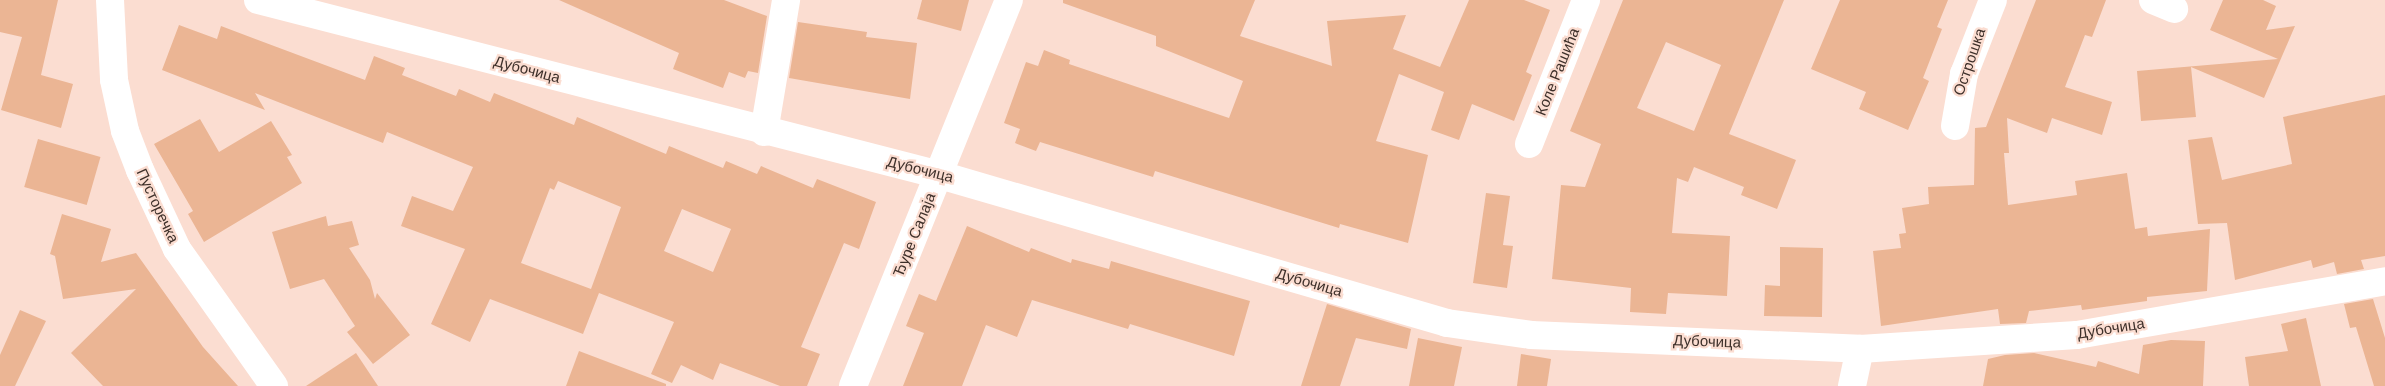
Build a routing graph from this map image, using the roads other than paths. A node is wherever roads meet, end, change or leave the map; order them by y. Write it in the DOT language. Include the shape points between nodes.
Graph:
graph roads {
  1 [pos="110,0"];
  2 [pos="258,0"];
  3 [pos="786,0"];
  4 [pos="1009,0"];
  5 [pos="1586,0"];
  6 [pos="1993,0"];
  7 [pos="1955,126"];
  8 [pos="764,132"];
  9 [pos="1529,144"];
  10 [pos="940,175"];
  11 [pos="2385,280"];
  12 [pos="1860,349"];
  13 [pos="274,386"];
  14 [pos="853,386"];
  15 [pos="1852,386"];
  1 -- 13 [label="street, Пусторечка" via="114,80 124,131 140,170 177,249"];
  2 -- 8 [label="street, Дубочица"];
  3 -- 8 [label="street"];
  4 -- 10 [label="street, Ђуре Салаја"];
  5 -- 9 [label="street, Коле Рашића"];
  6 -- 7 [label="street, Острошка" via="1964,74"];
  8 -- 10 [label="street, Дубочица"];
  10 -- 12 [label="street, Дубочица" via="1446,323 1531,335"];
  10 -- 14 [label="street, Ђуре Салаја"];
  11 -- 12 [label="street, Дубочица" via="2077,335"];
  12 -- 15 [label="street"];
}
